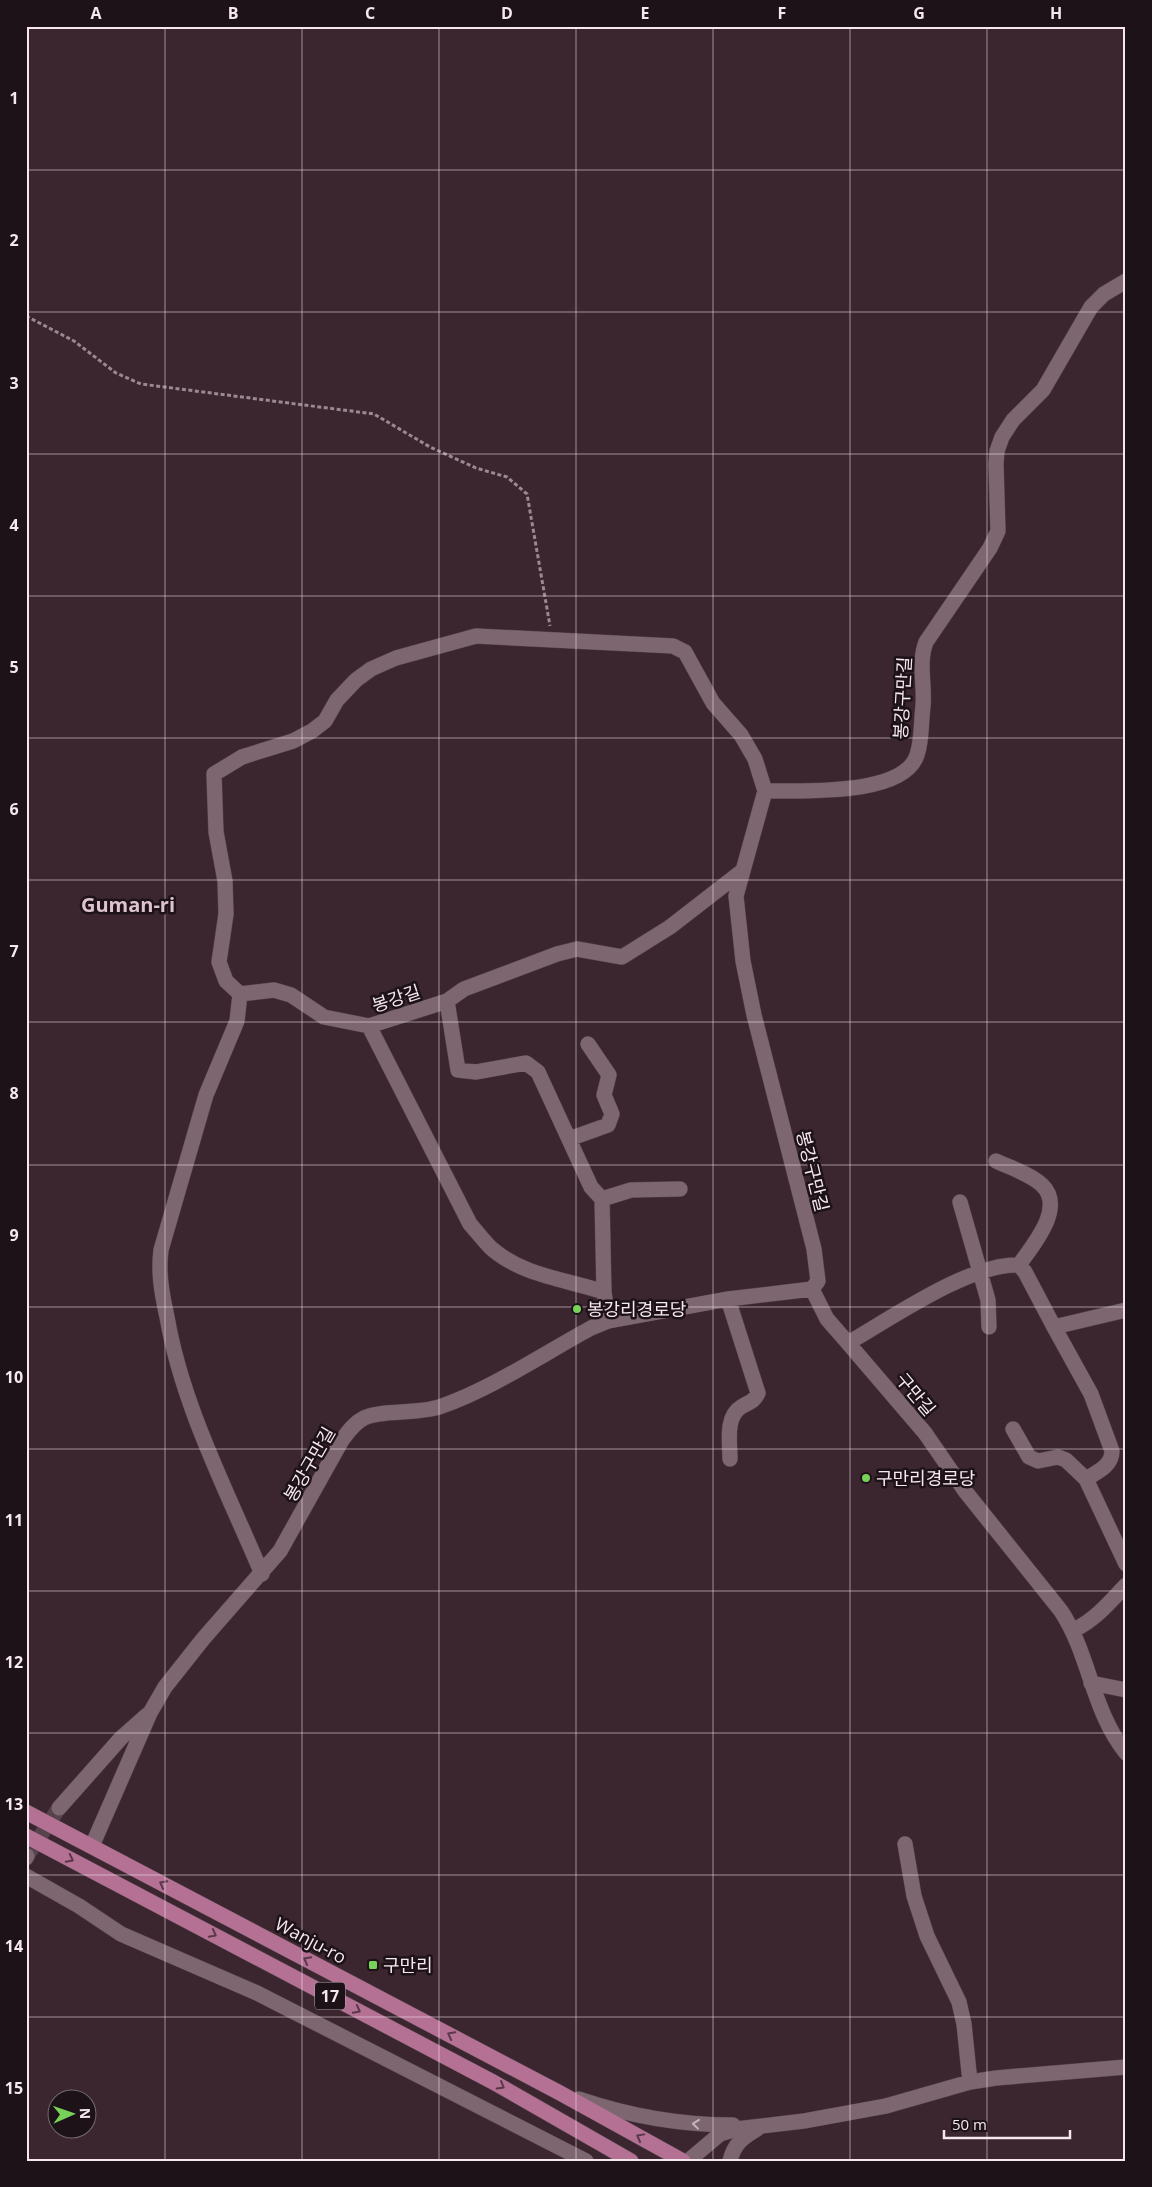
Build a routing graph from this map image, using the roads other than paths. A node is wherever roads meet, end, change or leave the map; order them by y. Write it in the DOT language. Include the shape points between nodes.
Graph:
graph roads {
  1 [pos="1126,281"];
  2 [pos="765,791"];
  3 [pos="741,872"];
  4 [pos="240,994"];
  5 [pos="447,1001"];
  6 [pos="370,1026"];
  7 [pos="588,1044"];
  8 [pos="569,1139"];
  9 [pos="996,1161"];
  10 [pos="680,1189"];
  11 [pos="602,1199"];
  12 [pos="960,1202"];
  13 [pos="1018,1265"];
  14 [pos="980,1272"];
  15 [pos="812,1289"];
  16 [pos="604,1292"];
  17 [pos="728,1299"];
  18 [pos="1126,1310"];
  19 [pos="608,1321"];
  20 [pos="989,1327"];
  21 [pos="1054,1327"];
  22 [pos="848,1343"];
  23 [pos="1013,1429"];
  24 [pos="730,1459"];
  25 [pos="1086,1479"];
  26 [pos="1126,1564"];
  27 [pos="262,1574"];
  28 [pos="1126,1585"];
  29 [pos="1074,1630"];
  30 [pos="1090,1683"];
  31 [pos="1126,1690"];
  32 [pos="150,1713"];
  33 [pos="1126,1753"];
  34 [pos="59,1808"];
  35 [pos="26,1812"];
  36 [pos="26,1836"];
  37 [pos="905,1844"];
  38 [pos="92,1846"];
  39 [pos="26,1876"];
  40 [pos="1126,2067"];
  41 [pos="970,2082"];
  42 [pos="560,2093"];
  43 [pos="762,2126"];
  44 [pos="586,2161"];
  45 [pos="630,2161"];
  46 [pos="683,2161"];
  47 [pos="688,2161"];
  48 [pos="730,2161"];
  1 -- 2 [label="street, 봉강구만길" via="1091,306 1043,390 1013,420 1002,437 996,464 998,531 922,652 920,731 917,756 909,768 899,775 859,789"];
  2 -- 3 [label="street, 봉강구만길"];
  2 -- 4 [label="street" via="755,759 741,735 713,703 685,652 673,646 476,636 396,658 356,680 337,700 325,721 312,731 293,741 242,757 214,774 216,832 225,882 226,914 219,962 226,982"];
  3 -- 5 [label="street, 봉강길" via="670,927 622,957 577,949 557,954 464,989"];
  3 -- 15 [label="street, 봉강구만길" via="736,896 743,961 814,1249 818,1281"];
  4 -- 6 [label="street" via="274,990 291,995 324,1016"];
  4 -- 27 [label="street" via="237,1021 206,1095 181,1176 159,1267 174,1355 192,1407"];
  5 -- 6 [label="street, 봉강길"];
  5 -- 8 [label="street" via="458,1070 476,1072 526,1062 538,1072"];
  6 -- 16 [label="street, 봉강길" via="470,1224 491,1248 512,1263 540,1275"];
  7 -- 8 [label="street" via="609,1075 604,1095 612,1114 608,1125"];
  8 -- 11 [label="street" via="591,1187"];
  9 -- 13 [label="street" via="1043,1186 1049,1199 1045,1226"];
  10 -- 11 [label="street" via="631,1190"];
  11 -- 16 [label="street"];
  12 -- 14 [label="street"];
  13 -- 14 [label="street"];
  13 -- 21 [label="street" via="1025,1272"];
  14 -- 20 [label="street" via="988,1300"];
  14 -- 22 [label="street" via="950,1283"];
  15 -- 17 [label="street, 봉강구만길"];
  15 -- 22 [label="street, 구만길" via="827,1319"];
  16 -- 19 [label="street"];
  17 -- 19 [label="street, 봉강구만길"];
  17 -- 24 [label="street" via="758,1393 754,1400 731,1417"];
  18 -- 21 [label="street"];
  19 -- 27 [label="street, 봉강구만길" via="443,1406 408,1414 377,1415 364,1418 353,1426 280,1551"];
  21 -- 25 [label="street" via="1091,1394 1112,1451 1107,1465"];
  22 -- 29 [label="street, 구만길" via="925,1433 965,1491"];
  23 -- 25 [label="street" via="1029,1457 1038,1461 1066,1460"];
  25 -- 26 [label="street"];
  27 -- 32 [label="street, 봉강구만길" via="184,1662"];
  28 -- 29 [label="street" via="1101,1613"];
  29 -- 30 [label="street, 구만길"];
  30 -- 31 [label="street"];
  30 -- 33 [label="street, 구만길" via="1106,1724"];
  32 -- 34 [label="street" via="121,1738"];
  32 -- 38 [label="street, 봉강구만길"];
  35 -- 38 [label="main road, Wanju-ro / 17"];
  36 -- 45 [label="main road, 17, one-way" via="493,2082"];
  37 -- 41 [label="street" via="914,1896 927,1936 958,2002 964,2024"];
  42 -- 38 [label="main road, Wanju-ro / 17, one-way"];
  39 -- 44 [label="street" via="120,1934 257,1992"];
  40 -- 41 [label="street" via="1022,2074"];
  41 -- 43 [label="street" via="886,2106"];
  43 -- 42 [label="street, one-way" via="673,2121 612,2110"];
  46 -- 42 [label="main road, Wanju-ro / 17, one-way"];
  43 -- 47 [label="street" via="720,2134"];
  43 -- 48 [label="street" via="741,2139"];
}
